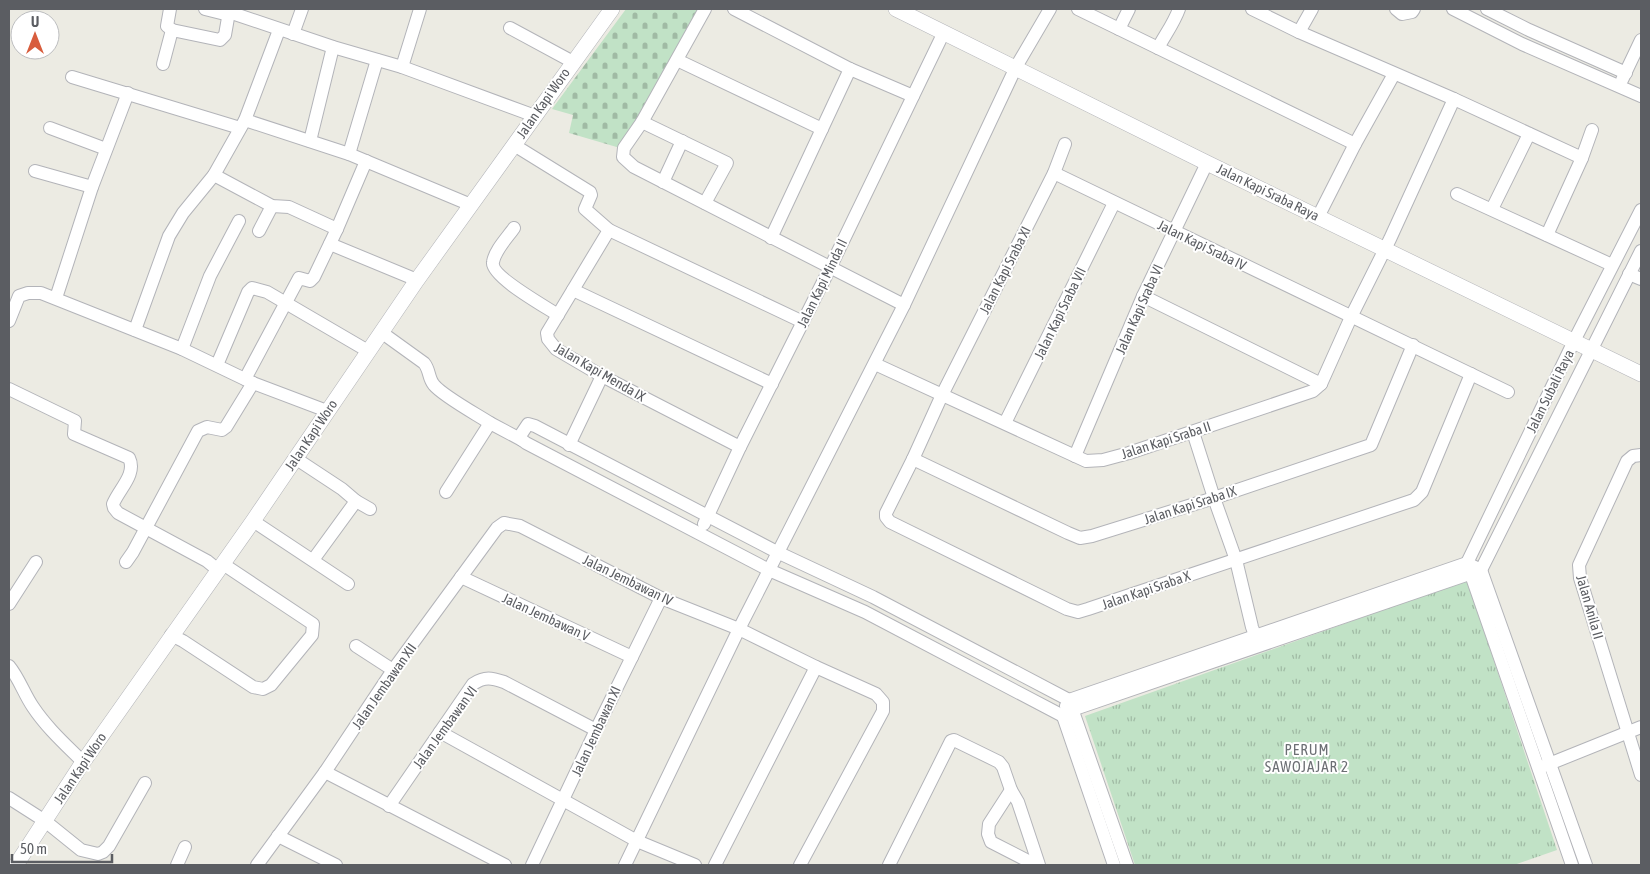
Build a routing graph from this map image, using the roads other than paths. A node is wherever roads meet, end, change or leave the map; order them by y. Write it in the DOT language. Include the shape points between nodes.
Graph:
graph roads {
  1 [pos="170,9"];
  2 [pos="205,9"];
  3 [pos="302,9"];
  4 [pos="420,9"];
  5 [pos="612,9"];
  6 [pos="705,9"];
  7 [pos="734,9"];
  8 [pos="896,9"];
  9 [pos="1050,9"];
  10 [pos="1078,9"];
  11 [pos="1129,9"];
  12 [pos="1179,9"];
  13 [pos="1252,9"];
  14 [pos="1312,9"];
  15 [pos="1396,9"];
  16 [pos="1414,9"];
  17 [pos="1453,9"];
  18 [pos="1487,9"];
  19 [pos="228,12"];
  20 [pos="252,14"];
  21 [pos="510,28"];
  22 [pos="1119,29"];
  23 [pos="172,30"];
  24 [pos="279,30"];
  25 [pos="1529,30"];
  26 [pos="944,32"];
  27 [pos="1299,32"];
  28 [pos="293,34"];
  29 [pos="1641,40"];
  30 [pos="1522,44"];
  31 [pos="333,47"];
  32 [pos="1158,48"];
  33 [pos="377,60"];
  34 [pos="677,60"];
  35 [pos="573,62"];
  36 [pos="163,64"];
  37 [pos="402,67"];
  38 [pos="1016,67"];
  39 [pos="850,69"];
  40 [pos="1626,73"];
  41 [pos="1394,74"];
  42 [pos="72,77"];
  43 [pos="1619,86"];
  44 [pos="128,93"];
  45 [pos="913,96"];
  46 [pos="1641,96"];
  47 [pos="1454,99"];
  48 [pos="535,116"];
  49 [pos="642,122"];
  50 [pos="242,124"];
  51 [pos="50,128"];
  52 [pos="822,129"];
  53 [pos="1592,130"];
  54 [pos="1529,134"];
  55 [pos="310,141"];
  56 [pos="682,141"];
  57 [pos="1065,144"];
  58 [pos="1355,144"];
  59 [pos="514,145"];
  60 [pos="106,149"];
  61 [pos="349,154"];
  62 [pos="1582,158"];
  63 [pos="366,161"];
  64 [pos="1207,163"];
  65 [pos="35,171"];
  66 [pos="1054,173"];
  67 [pos="214,175"];
  68 [pos="663,182"];
  69 [pos="92,187"];
  70 [pos="1457,194"];
  71 [pos="1114,202"];
  72 [pos="705,203"];
  73 [pos="471,205"];
  74 [pos="272,206"];
  75 [pos="1492,209"];
  76 [pos="1641,210"];
  77 [pos="1318,217"];
  78 [pos="239,221"];
  79 [pos="514,228"];
  80 [pos="337,229"];
  81 [pos="609,230"];
  82 [pos="259,231"];
  83 [pos="1173,232"];
  84 [pos="1546,235"];
  85 [pos="772,238"];
  86 [pos="330,244"];
  87 [pos="1385,248"];
  88 [pos="1641,251"];
  89 [pos="1612,265"];
  90 [pos="830,268"];
  91 [pos="1629,274"];
  92 [pos="1641,279"];
  93 [pos="417,280"];
  94 [pos="573,290"];
  95 [pos="1143,296"];
  96 [pos="56,298"];
  97 [pos="286,302"];
  98 [pos="904,305"];
  99 [pos="558,315"];
  100 [pos="1351,317"];
  101 [pos="9,321"];
  102 [pos="803,322"];
  103 [pos="135,330"];
  104 [pos="381,332"];
  105 [pos="1574,341"];
  106 [pos="1413,345"];
  107 [pos="182,349"];
  108 [pos="1591,349"];
  109 [pos="368,351"];
  110 [pos="875,364"];
  111 [pos="217,365"];
  112 [pos="1471,374"];
  113 [pos="1641,374"];
  114 [pos="602,376"];
  115 [pos="249,381"];
  116 [pos="772,384"];
  117 [pos="1321,384"];
  118 [pos="9,389"];
  119 [pos="1508,392"];
  120 [pos="942,395"];
  121 [pos="327,411"];
  122 [pos="490,423"];
  123 [pos="1005,423"];
  124 [pos="1193,432"];
  125 [pos="522,440"];
  126 [pos="569,445"];
  127 [pos="740,447"];
  128 [pos="1641,454"];
  129 [pos="1075,456"];
  130 [pos="295,458"];
  131 [pos="913,459"];
  132 [pos="446,492"];
  133 [pos="1214,498"];
  134 [pos="356,501"];
  135 [pos="370,509"];
  136 [pos="708,517"];
  137 [pos="253,521"];
  138 [pos="520,526"];
  139 [pos="146,527"];
  140 [pos="700,534"];
  141 [pos="777,552"];
  142 [pos="313,560"];
  143 [pos="1236,560"];
  144 [pos="36,562"];
  145 [pos="126,562"];
  146 [pos="220,567"];
  147 [pos="1473,569"];
  148 [pos="769,570"];
  149 [pos="461,577"];
  150 [pos="348,584"];
  151 [pos="873,597"];
  152 [pos="661,598"];
  153 [pos="9,604"];
  154 [pos="865,612"];
  155 [pos="739,629"];
  156 [pos="171,635"];
  157 [pos="1257,641"];
  158 [pos="356,646"];
  159 [pos="632,657"];
  160 [pos="9,666"];
  161 [pos="816,667"];
  162 [pos="393,670"];
  163 [pos="1068,708"];
  164 [pos="1641,727"];
  165 [pos="596,730"];
  166 [pos="440,732"];
  167 [pos="1628,732"];
  168 [pos="83,762"];
  169 [pos="1544,766"];
  170 [pos="325,772"];
  171 [pos="1641,775"];
  172 [pos="145,783"];
  173 [pos="1011,790"];
  174 [pos="9,798"];
  175 [pos="564,800"];
  176 [pos="388,806"];
  177 [pos="45,821"];
  178 [pos="278,836"];
  179 [pos="637,841"];
  180 [pos="185,847"];
  181 [pos="16,865"];
  182 [pos="177,865"];
  183 [pos="257,865"];
  184 [pos="336,865"];
  185 [pos="505,865"];
  186 [pos="532,865"];
  187 [pos="625,865"];
  188 [pos="695,865"];
  189 [pos="714,865"];
  190 [pos="800,865"];
  191 [pos="889,865"];
  192 [pos="1037,865"];
  193 [pos="1114,865"];
  194 [pos="1127,865"];
  195 [pos="1572,865"];
  196 [pos="1586,865"];
  1 -- 23 [label="street" via="167,26"];
  2 -- 19 [label="street"];
  3 -- 28 [label="street"];
  4 -- 37 [label="street"];
  5 -- 35 [label="street, Jalan Kapi Woro"];
  6 -- 34 [label="street"];
  7 -- 39 [label="street"];
  8 -- 26 [label="street, Jalan Kapi Sraba Raya"];
  9 -- 38 [label="street"];
  10 -- 22 [label="street"];
  11 -- 22 [label="street"];
  12 -- 32 [label="street"];
  13 -- 27 [label="street"];
  14 -- 27 [label="street"];
  15 -- 16 [label="street" via="1402,14"];
  17 -- 30 [label="street"];
  18 -- 25 [label="street"];
  19 -- 20 [label="street"];
  19 -- 23 [label="street" via="225,35 220,40"];
  20 -- 24 [label="street"];
  21 -- 35 [label="street"];
  22 -- 32 [label="street"];
  23 -- 36 [label="street"];
  24 -- 28 [label="street"];
  24 -- 50 [label="street"];
  25 -- 30 [label="street"];
  25 -- 40 [label="street"];
  26 -- 38 [label="street, Jalan Kapi Sraba Raya"];
  26 -- 45 [label="street, Jalan Kapi Minda II"];
  27 -- 41 [label="street"];
  28 -- 31 [label="street"];
  29 -- 40 [label="street"];
  30 -- 43 [label="street"];
  31 -- 33 [label="street"];
  31 -- 55 [label="street"];
  32 -- 58 [label="street"];
  33 -- 37 [label="street"];
  33 -- 61 [label="street"];
  34 -- 49 [label="street"];
  34 -- 52 [label="street"];
  35 -- 48 [label="street, Jalan Kapi Woro"];
  37 -- 48 [label="street"];
  38 -- 64 [label="street, Jalan Kapi Sraba Raya"];
  38 -- 98 [label="street"];
  39 -- 45 [label="street"];
  39 -- 52 [label="street"];
  40 -- 43 [label="street"];
  41 -- 47 [label="street"];
  41 -- 58 [label="street"];
  42 -- 44 [label="street"];
  43 -- 46 [label="street"];
  44 -- 50 [label="street"];
  44 -- 60 [label="street"];
  45 -- 90 [label="street, Jalan Kapi Minda II"];
  47 -- 54 [label="street"];
  47 -- 87 [label="street"];
  48 -- 59 [label="street, Jalan Kapi Woro"];
  49 -- 56 [label="street"];
  49 -- 68 [label="street" via="624,148 623,158"];
  50 -- 55 [label="street"];
  50 -- 67 [label="street"];
  51 -- 60 [label="street"];
  52 -- 85 [label="street"];
  53 -- 62 [label="street"];
  54 -- 62 [label="street"];
  54 -- 75 [label="street"];
  55 -- 61 [label="street"];
  56 -- 68 [label="street"];
  56 -- 72 [label="street" via="727,163"];
  57 -- 66 [label="street, Jalan Kapi Sraba XI"];
  58 -- 77 [label="street"];
  59 -- 73 [label="street, Jalan Kapi Woro"];
  59 -- 81 [label="street" via="590,192 585,209"];
  60 -- 69 [label="street"];
  61 -- 63 [label="street"];
  62 -- 84 [label="street"];
  63 -- 73 [label="street"];
  63 -- 80 [label="street"];
  64 -- 77 [label="street, Jalan Kapi Sraba Raya"];
  64 -- 83 [label="street, Jalan Kapi Sraba VI"];
  65 -- 69 [label="street"];
  66 -- 71 [label="street, Jalan Kapi Sraba IV"];
  66 -- 120 [label="street, Jalan Kapi Sraba XI"];
  67 -- 74 [label="street"];
  67 -- 103 [label="street" via="169,236"];
  68 -- 72 [label="street"];
  69 -- 96 [label="street"];
  70 -- 75 [label="street"];
  71 -- 83 [label="street, Jalan Kapi Sraba IV"];
  71 -- 123 [label="street, Jalan Kapi Sraba VII"];
  72 -- 85 [label="street"];
  73 -- 93 [label="street, Jalan Kapi Woro"];
  74 -- 80 [label="street" via="289,207"];
  74 -- 82 [label="street"];
  75 -- 84 [label="street"];
  76 -- 89 [label="street, Jalan Subali Raya"];
  77 -- 87 [label="street, Jalan Kapi Sraba Raya"];
  78 -- 107 [label="street" via="210,276"];
  79 -- 99 [label="street" via="496,254 494,268 502,278"];
  80 -- 86 [label="street"];
  81 -- 94 [label="street, Jalan Kapi Menda IX"];
  81 -- 102 [label="street"];
  83 -- 95 [label="street, Jalan Kapi Sraba VI"];
  83 -- 100 [label="street, Jalan Kapi Sraba IV"];
  84 -- 89 [label="street"];
  85 -- 90 [label="street"];
  86 -- 93 [label="street"];
  86 -- 97 [label="street" via="312,280 299,278"];
  87 -- 100 [label="street"];
  87 -- 105 [label="street, Jalan Kapi Sraba Raya"];
  88 -- 91 [label="street, Jalan Subali Raya"];
  89 -- 105 [label="street, Jalan Subali Raya"];
  90 -- 98 [label="street"];
  90 -- 102 [label="street, Jalan Kapi Minda II"];
  91 -- 92 [label="street"];
  91 -- 108 [label="street, Jalan Subali Raya"];
  93 -- 104 [label="street, Jalan Kapi Woro"];
  94 -- 99 [label="street, Jalan Kapi Menda IX"];
  94 -- 116 [label="street"];
  95 -- 117 [label="street"];
  95 -- 129 [label="street, Jalan Kapi Sraba VI"];
  96 -- 101 [label="street" via="41,293 22,294 18,296"];
  96 -- 103 [label="street"];
  97 -- 109 [label="street"];
  97 -- 111 [label="street" via="257,288 249,290"];
  97 -- 115 [label="street"];
  98 -- 110 [label="street"];
  99 -- 114 [label="street, Jalan Kapi Menda IX" via="547,333 550,343"];
  100 -- 106 [label="street"];
  100 -- 117 [label="street"];
  102 -- 116 [label="street, Jalan Kapi Minda II"];
  103 -- 107 [label="street"];
  104 -- 109 [label="street, Jalan Kapi Woro"];
  104 -- 122 [label="street" via="424,363 438,389"];
  105 -- 108 [label="street, Jalan Kapi Sraba Raya"];
  105 -- 147 [label="street, Jalan Subali Raya"];
  106 -- 112 [label="street"];
  106 -- 133 [label="street, Jalan Kapi Sraba IX" via="1371,445"];
  107 -- 111 [label="street"];
  108 -- 113 [label="street, Jalan Kapi Sraba Raya"];
  108 -- 147 [label="street, Jalan Subali Raya"];
  109 -- 121 [label="street, Jalan Kapi Woro"];
  110 -- 120 [label="street, Jalan Kapi Sraba II"];
  110 -- 141 [label="street"];
  111 -- 115 [label="street"];
  112 -- 119 [label="street"];
  112 -- 143 [label="street, Jalan Kapi Sraba X" via="1420,496"];
  114 -- 126 [label="street"];
  114 -- 127 [label="street, Jalan Kapi Menda IX"];
  115 -- 121 [label="street"];
  115 -- 139 [label="street" via="226,427 198,431"];
  116 -- 127 [label="street, Jalan Kapi Minda II"];
  117 -- 124 [label="street, Jalan Kapi Sraba II" via="1313,390"];
  118 -- 139 [label="street" via="75,421 76,436 129,458 130,474 115,500 114,508"];
  120 -- 123 [label="street, Jalan Kapi Sraba II"];
  120 -- 131 [label="street, Jalan Kapi Sraba X"];
  121 -- 130 [label="street, Jalan Kapi Woro"];
  122 -- 125 [label="street"];
  122 -- 132 [label="street"];
  123 -- 129 [label="street, Jalan Kapi Sraba II"];
  124 -- 129 [label="street, Jalan Kapi Sraba II" via="1103,460 1086,461"];
  124 -- 133 [label="street"];
  125 -- 126 [label="street" via="520,436 531,424"];
  125 -- 140 [label="street"];
  126 -- 136 [label="street"];
  127 -- 136 [label="street, Jalan Kapi Minda II"];
  128 -- 167 [label="street, Jalan Anila II" via="1627,461 1579,565 1580,578"];
  130 -- 134 [label="street"];
  130 -- 137 [label="street, Jalan Kapi Woro"];
  131 -- 133 [label="street, Jalan Kapi Sraba IX" via="1080,538"];
  131 -- 143 [label="street, Jalan Kapi Sraba X" via="886,513 890,522 1067,609 1078,612"];
  133 -- 143 [label="street"];
  134 -- 135 [label="street"];
  134 -- 142 [label="street"];
  136 -- 140 [label="street, Jalan Kapi Minda II"];
  136 -- 141 [label="street"];
  137 -- 142 [label="street"];
  137 -- 146 [label="street, Jalan Kapi Woro"];
  138 -- 149 [label="street, Jalan Jembawan XII" via="504,523 497,528"];
  138 -- 152 [label="street, Jalan Jembawan IV"];
  139 -- 145 [label="street"];
  139 -- 146 [label="street"];
  140 -- 148 [label="street"];
  141 -- 148 [label="street"];
  141 -- 151 [label="street"];
  142 -- 150 [label="street"];
  143 -- 157 [label="street"];
  144 -- 153 [label="street"];
  146 -- 156 [label="street, Jalan Kapi Woro"];
  146 -- 156 [label="street" via="313,624 312,635 271,685 263,689 253,687"];
  147 -- 157 [label="street"];
  147 -- 169 [label="street"];
  148 -- 154 [label="street"];
  148 -- 155 [label="street"];
  149 -- 159 [label="street, Jalan Jembawan V"];
  149 -- 162 [label="street, Jalan Jembawan XII"];
  151 -- 154 [label="street"];
  151 -- 163 [label="street"];
  152 -- 155 [label="street, Jalan Jembawan IV"];
  152 -- 159 [label="street, Jalan Jembawan XI"];
  154 -- 163 [label="street"];
  155 -- 161 [label="street, Jalan Jembawan IV"];
  155 -- 179 [label="street"];
  156 -- 168 [label="street, Jalan Kapi Woro"];
  157 -- 163 [label="street"];
  158 -- 162 [label="street"];
  159 -- 165 [label="street, Jalan Jembawan XI"];
  160 -- 168 [label="street" via="45,724"];
  161 -- 189 [label="street"];
  161 -- 190 [label="street, Jalan Jembawan IV" via="876,694 883,702 883,711"];
  162 -- 170 [label="street, Jalan Jembawan XII"];
  163 -- 193 [label="street"];
  163 -- 194 [label="street"];
  164 -- 167 [label="street"];
  165 -- 166 [label="street, Jalan Jembawan VI" via="504,682 489,678 473,684"];
  165 -- 175 [label="street, Jalan Jembawan XI"];
  166 -- 175 [label="street"];
  166 -- 176 [label="street, Jalan Jembawan VI"];
  167 -- 169 [label="street"];
  167 -- 171 [label="street, Jalan Anila II"];
  168 -- 177 [label="street, Jalan Kapi Woro"];
  169 -- 195 [label="street"];
  169 -- 196 [label="street"];
  170 -- 176 [label="street"];
  170 -- 178 [label="street, Jalan Jembawan XII"];
  172 -- 177 [label="street" via="109,846 98,854 81,850"];
  173 -- 191 [label="street" via="999,762 957,741 950,741"];
  173 -- 192 [label="street" via="1018,802"];
  173 -- 192 [label="street" via="989,824 988,834 991,842"];
  174 -- 177 [label="street"];
  175 -- 179 [label="street"];
  175 -- 186 [label="street, Jalan Jembawan XI"];
  176 -- 185 [label="street"];
  177 -- 181 [label="street, Jalan Kapi Woro"];
  178 -- 183 [label="street, Jalan Jembawan XII"];
  178 -- 184 [label="street"];
  179 -- 187 [label="street"];
  179 -- 188 [label="street"];
  180 -- 182 [label="street"];
}
